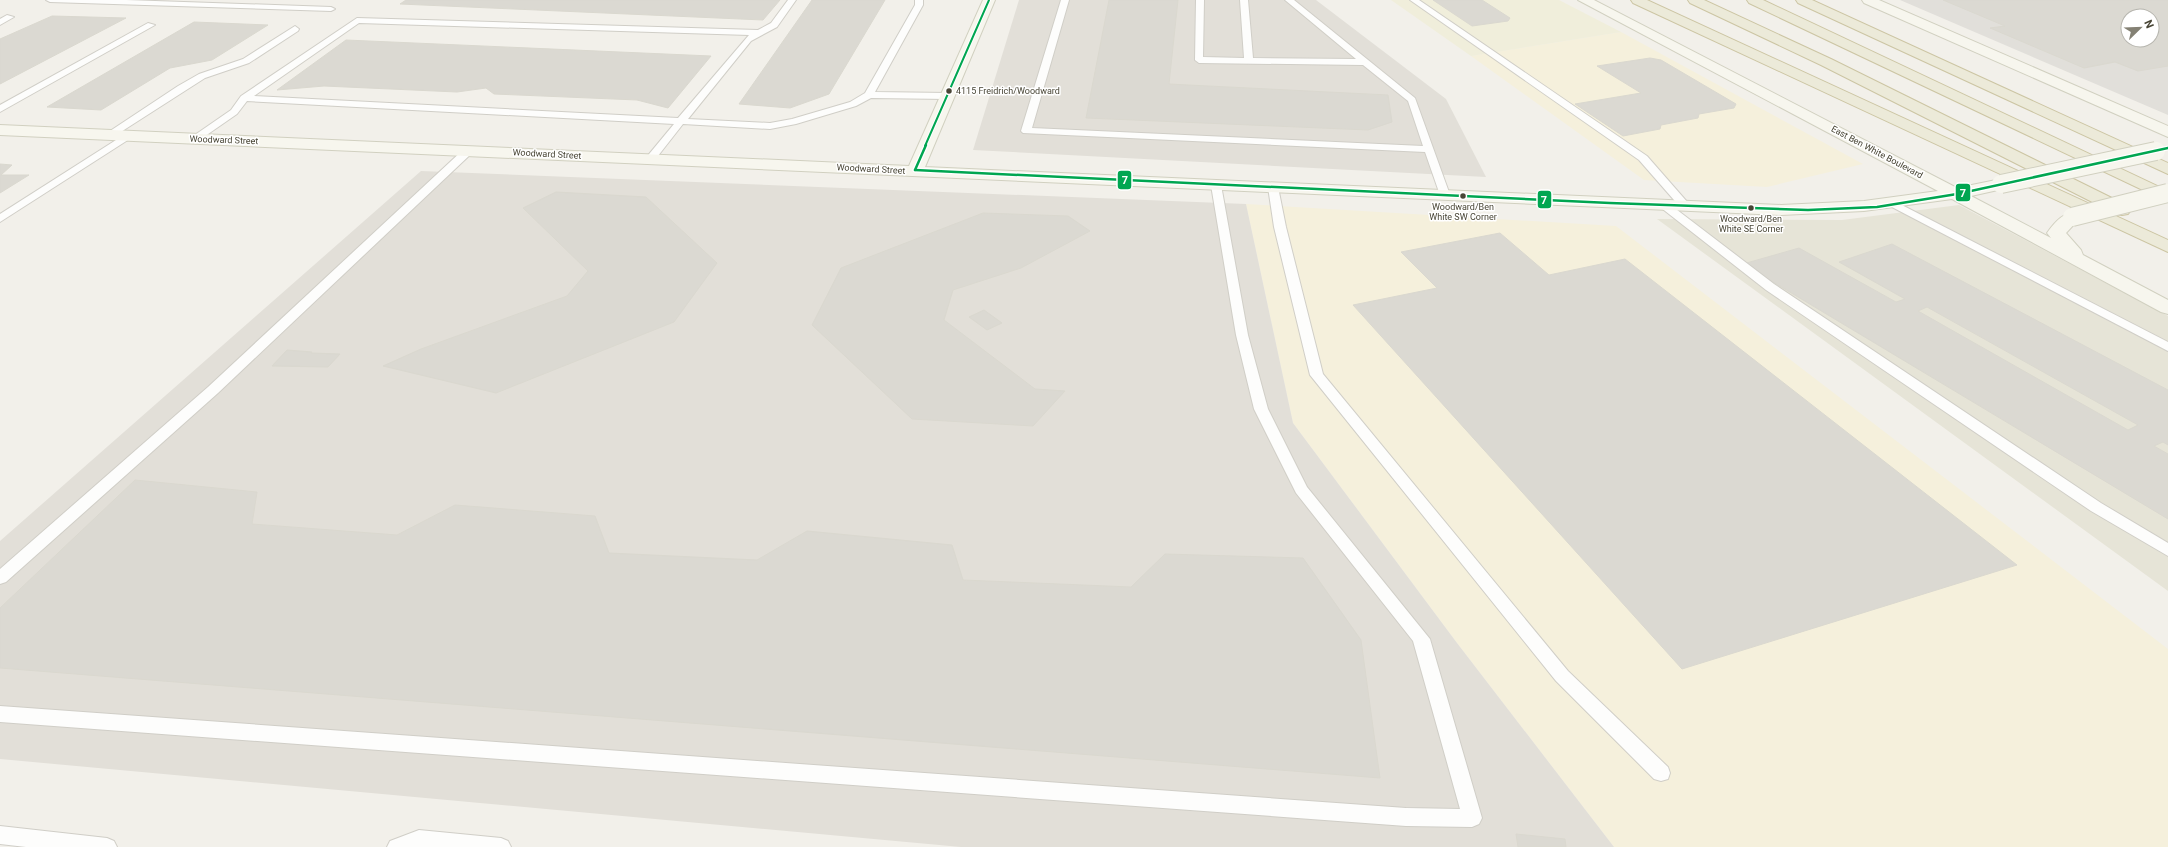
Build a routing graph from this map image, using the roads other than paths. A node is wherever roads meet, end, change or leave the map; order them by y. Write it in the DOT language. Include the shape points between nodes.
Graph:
graph roads {
  1 [pos="50,0"];
  2 [pos="792,0"];
  3 [pos="919,0"];
  4 [pos="989,0"];
  5 [pos="1065,0"];
  6 [pos="1200,0"];
  7 [pos="1244,0"];
  8 [pos="1289,0"];
  9 [pos="1414,0"];
  10 [pos="1584,0"];
  11 [pos="1637,0"];
  12 [pos="1694,0"];
  13 [pos="1753,0"];
  14 [pos="1802,0"];
  15 [pos="1868,0"];
  16 [pos="331,9"];
  17 [pos="10,18"];
  18 [pos="0,22"];
  19 [pos="151,26"];
  20 [pos="295,29"];
  21 [pos="758,33"];
  22 [pos="1250,61"];
  23 [pos="1366,62"];
  24 [pos="868,95"];
  25 [pos="948,96"];
  26 [pos="244,98"];
  27 [pos="0,109"];
  28 [pos="681,121"];
  29 [pos="0,130"];
  30 [pos="2168,132"];
  31 [pos="109,135"];
  32 [pos="128,136"];
  33 [pos="194,139"];
  34 [pos="1429,149"];
  35 [pos="2162,149"];
  36 [pos="468,151"];
  37 [pos="650,159"];
  38 [pos="2168,169"];
  39 [pos="915,170"];
  40 [pos="1216,185"];
  41 [pos="1273,187"];
  42 [pos="2168,193"];
  43 [pos="1957,194"];
  44 [pos="1445,196"];
  45 [pos="2168,197"];
  46 [pos="1894,204"];
  47 [pos="1664,205"];
  48 [pos="1685,206"];
  49 [pos="0,219"];
  50 [pos="2168,232"];
  51 [pos="2168,247"];
  52 [pos="2084,264"];
  53 [pos="2168,308"];
  54 [pos="2168,347"];
  55 [pos="2168,550"];
  56 [pos="0,578"];
  57 [pos="0,714"];
  58 [pos="1661,773"];
  59 [pos="0,835"];
  60 [pos="107,847"];
  61 [pos="396,847"];
  62 [pos="501,847"];
  1 -- 16 [label="lane"];
  2 -- 21 [label="lane" via="774,25"];
  3 -- 24 [label="lane"];
  4 -- 25 [label="street"];
  5 -- 34 [label="lane" via="1026,131"];
  6 -- 22 [label="lane" via="1199,60"];
  7 -- 22 [label="lane"];
  8 -- 23 [label="lane"];
  9 -- 48 [label="lane" via="1643,158"];
  10 -- 43 [label="street, East Ben White Boulevard"];
  11 -- 51 [label="highway"];
  12 -- 50 [label="highway" via="1826,62"];
  13 -- 45 [label="highway"];
  14 -- 38 [label="highway"];
  15 -- 30 [label="street"];
  17 -- 18 [label="lane"];
  19 -- 27 [label="lane"];
  20 -- 31 [label="lane" via="246,61 202,76"];
  21 -- 26 [label="lane" via="357,20"];
  21 -- 28 [label="lane" via="748,39"];
  22 -- 23 [label="lane"];
  23 -- 34 [label="lane" via="1412,100"];
  24 -- 25 [label="lane"];
  24 -- 28 [label="lane" via="853,104 793,122 770,126"];
  25 -- 39 [label="street"];
  26 -- 28 [label="lane"];
  26 -- 33 [label="lane" via="234,112"];
  28 -- 37 [label="lane"];
  29 -- 31 [label="street, Woodward Street"];
  31 -- 32 [label="street, Woodward Street"];
  32 -- 33 [label="street, Woodward Street"];
  32 -- 49 [label="lane"];
  33 -- 36 [label="street, Woodward Street"];
  34 -- 44 [label="lane"];
  35 -- 43 [label="street, Woodward Street, bridge"];
  36 -- 37 [label="street, Woodward Street"];
  36 -- 56 [label="lane" via="213,390"];
  37 -- 39 [label="street, Woodward Street"];
  39 -- 40 [label="street, Woodward Street"];
  40 -- 41 [label="street, Woodward Street"];
  40 -- 57 [label="lane" via="1242,335 1261,409 1301,489 1421,639 1472,818 1406,817"];
  41 -- 44 [label="street, Woodward Street"];
  41 -- 58 [label="lane" via="1280,227 1317,375 1562,676"];
  42 -- 52 [label="street, bridge" via="2072,217 2056,232"];
  43 -- 46 [label="street, Woodward Street"];
  43 -- 52 [label="street, East Ben White Boulevard"];
  44 -- 47 [label="street, Woodward Street"];
  46 -- 48 [label="street, Woodward Street" via="1808,210"];
  46 -- 54 [label="lane"];
  47 -- 48 [label="street, Woodward Street"];
  47 -- 55 [label="lane" via="1776,291 2096,507"];
  52 -- 53 [label="street, East Ben White Boulevard"];
  59 -- 60 [label="lane"];
  61 -- 62 [label="lane" via="419,839"];
}
